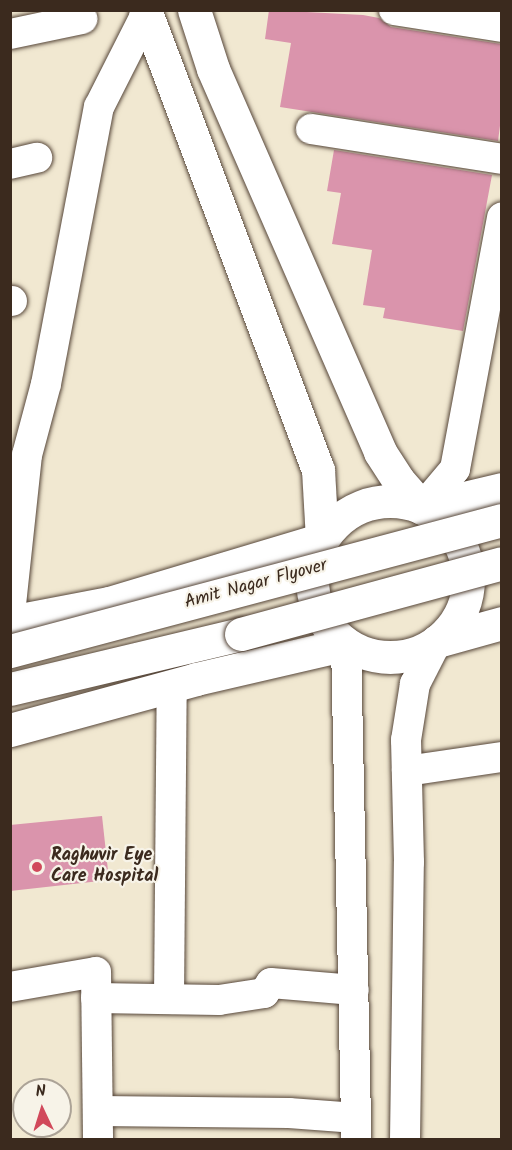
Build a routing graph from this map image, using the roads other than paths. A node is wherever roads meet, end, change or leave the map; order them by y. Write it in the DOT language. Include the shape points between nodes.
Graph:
graph roads {
  1 [pos="194,10"];
  2 [pos="394,10"];
  3 [pos="146,12"];
  4 [pos="82,19"];
  5 [pos="501,27"];
  6 [pos="10,34"];
  7 [pos="311,129"];
  8 [pos="501,159"];
  9 [pos="501,217"];
  10 [pos="495,287"];
  11 [pos="501,489"];
  12 [pos="422,508"];
  13 [pos="501,520"];
  14 [pos="322,540"];
  15 [pos="501,563"];
  16 [pos="10,614"];
  17 [pos="10,621"];
  18 [pos="501,623"];
  19 [pos="437,641"];
  20 [pos="346,644"];
  21 [pos="10,651"];
  22 [pos="172,686"];
  23 [pos="10,689"];
  24 [pos="10,730"];
  25 [pos="501,757"];
  26 [pos="406,771"];
  27 [pos="10,987"];
  28 [pos="354,990"];
  29 [pos="96,998"];
  30 [pos="169,999"];
  31 [pos="98,1126"];
  32 [pos="356,1129"];
  33 [pos="405,1140"];
  1 -- 12 [label="main road" via="213,69 380,452"];
  2 -- 5 [label="street"];
  3 -- 14 [label="main road" via="318,470"];
  3 -- 16 [label="street" via="99,107 46,384 27,455"];
  4 -- 6 [label="street"];
  7 -- 8 [label="street"];
  9 -- 10 [label="street"];
  10 -- 12 [label="street" via="455,469"];
  11 -- 12 [label="main road"];
  12 -- 14 [label="main road" via="400,502 377,502 355,509 336,522"];
  12 -- 19 [label="main road" via="441,520 456,538 465,559 468,582 464,604 453,625"];
  13 -- 21 [label="main road, Amit Nagar Flyover, bridge"];
  14 -- 17 [label="main road" via="109,603"];
  14 -- 20 [label="main road" via="313,561 311,585 323,618"];
  15 -- 23 [label="main road, bridge" via="241,634"];
  18 -- 19 [label="main road"];
  19 -- 20 [label="main road" via="416,653 392,657 368,654"];
  19 -- 26 [label="street" via="415,684 406,740"];
  20 -- 22 [label="main road"];
  20 -- 28 [label="street"];
  22 -- 24 [label="main road"];
  22 -- 30 [label="street"];
  25 -- 26 [label="street"];
  26 -- 33 [label="street"];
  27 -- 29 [label="street" via="96,972"];
  28 -- 30 [label="street" via="271,983 264,993 219,1000"];
  28 -- 32 [label="street"];
  29 -- 30 [label="street"];
  29 -- 31 [label="street"];
  31 -- 32 [label="street" via="289,1113"];
}
